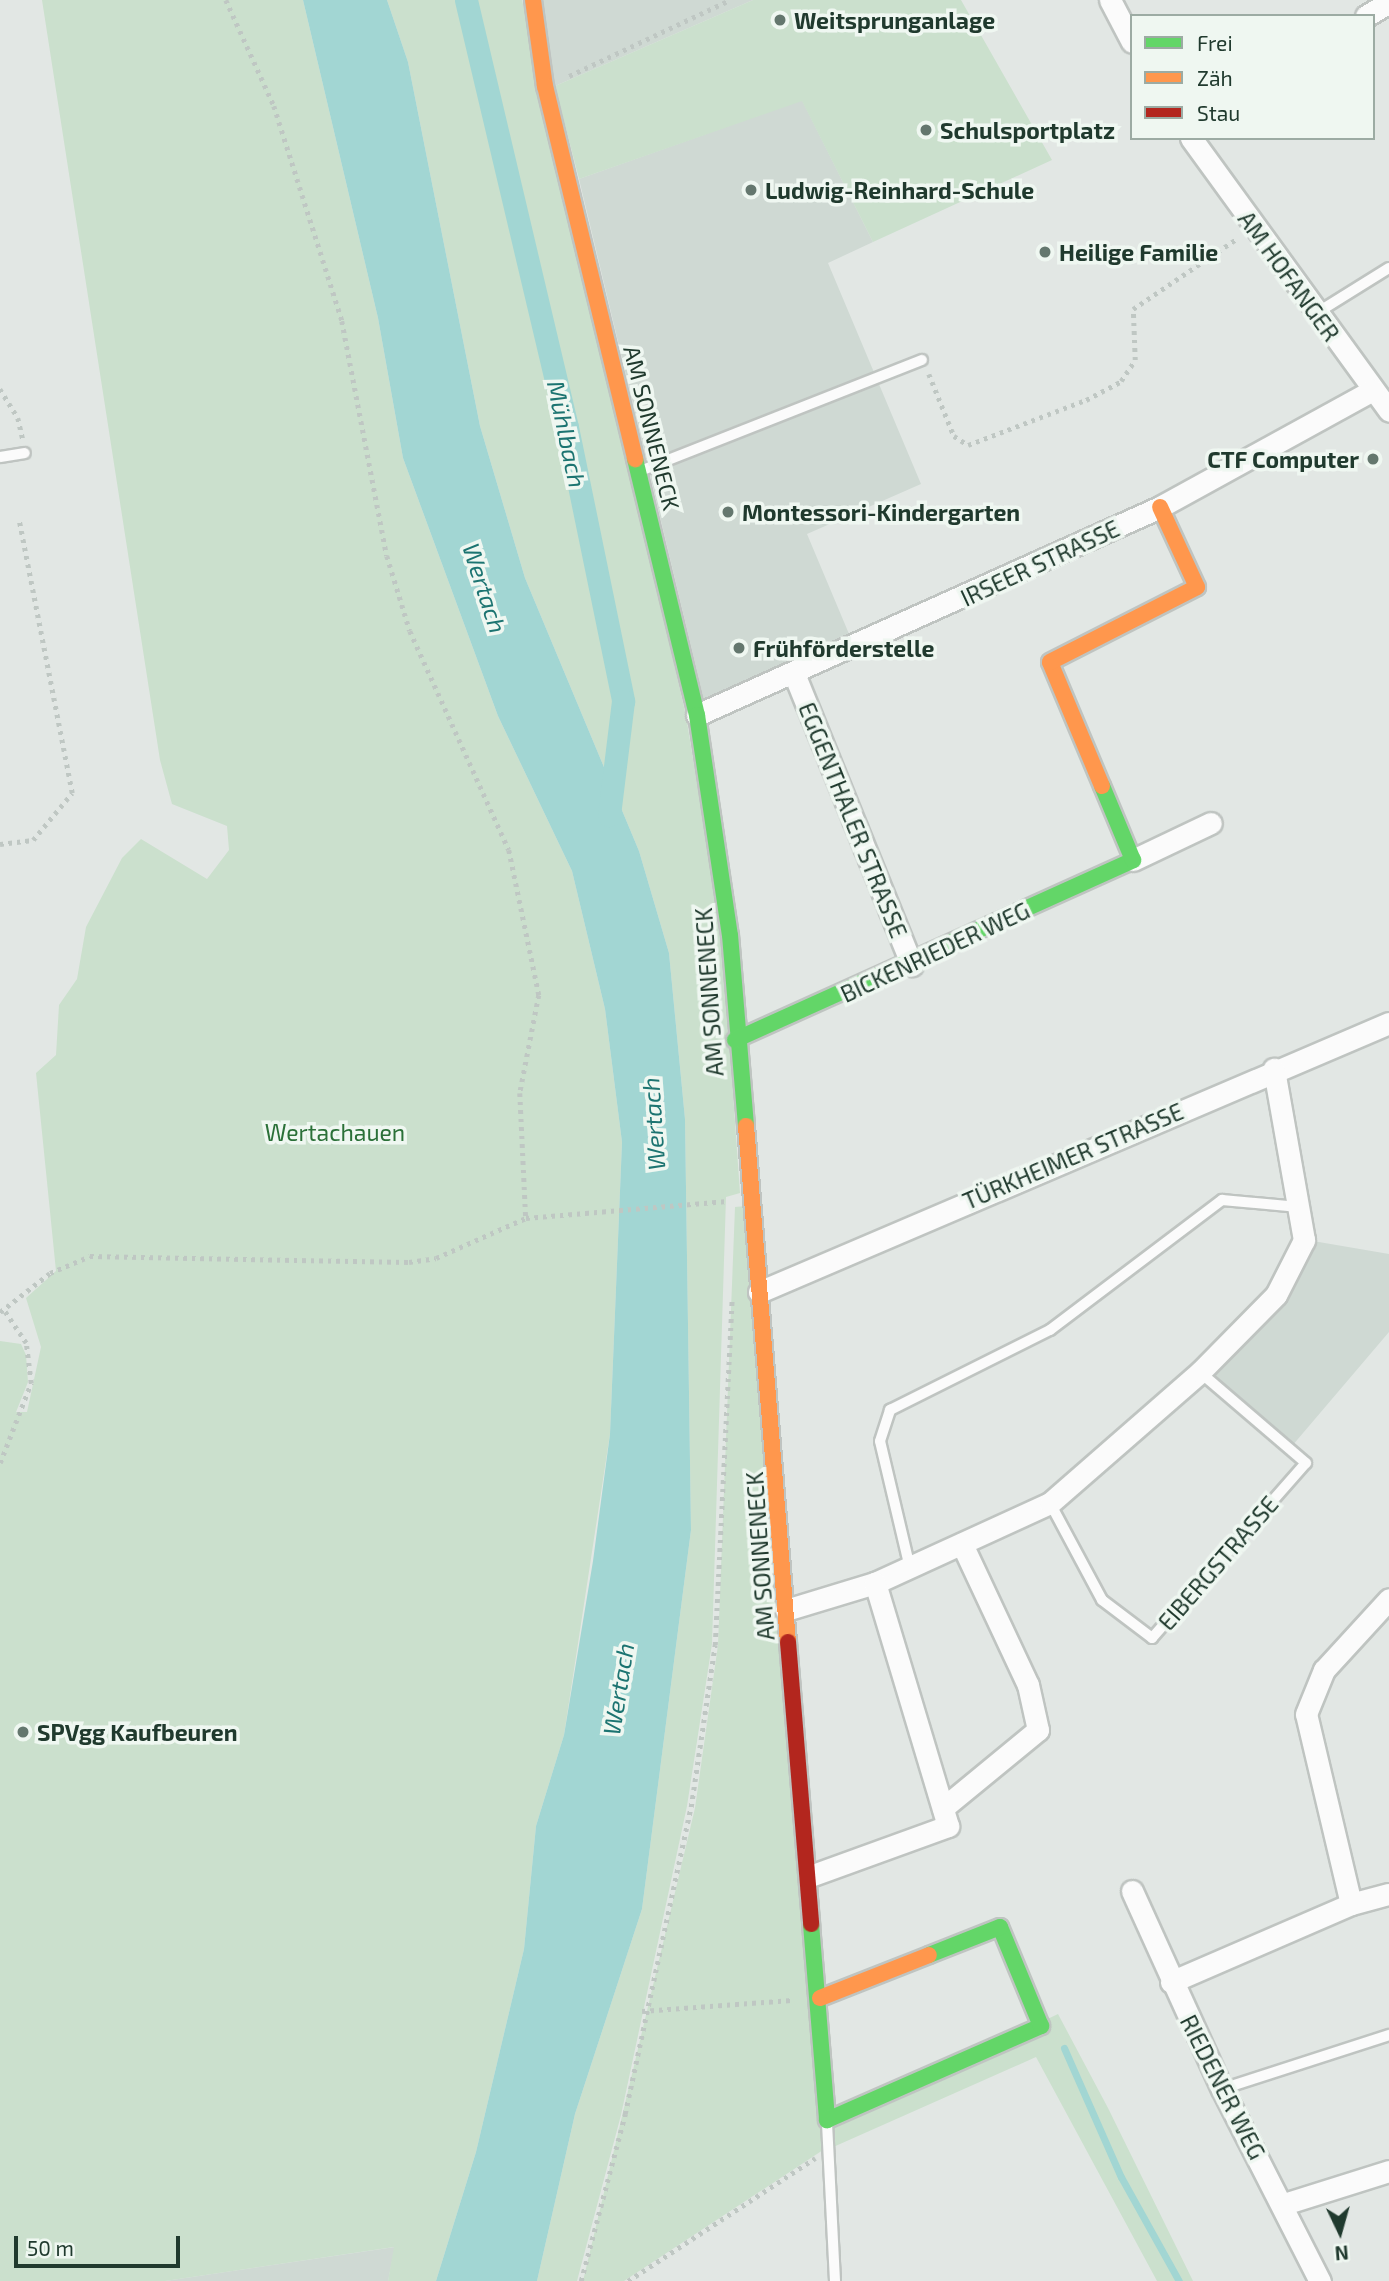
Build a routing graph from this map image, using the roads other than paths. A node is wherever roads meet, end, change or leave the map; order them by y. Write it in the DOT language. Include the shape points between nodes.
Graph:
graph roads {
  1 [pos="533,0"];
  2 [pos="1110,0"];
  3 [pos="1389,2"];
  4 [pos="1369,14"];
  5 [pos="1130,38"];
  6 [pos="1192,140"];
  7 [pos="1389,268"];
  8 [pos="1315,314"];
  9 [pos="922,360"];
  10 [pos="1373,390"];
  11 [pos="1389,411"];
  12 [pos="25,453"];
  13 [pos="0,457"];
  14 [pos="640,471"];
  15 [pos="1160,507"];
  16 [pos="795,676"];
  17 [pos="697,715"];
  18 [pos="1212,823"];
  19 [pos="1133,860"];
  20 [pos="912,964"];
  21 [pos="1389,1023"];
  22 [pos="735,1040"];
  23 [pos="1275,1069"];
  24 [pos="1301,1208"];
  25 [pos="759,1292"];
  26 [pos="1200,1372"];
  27 [pos="1050,1503"];
  28 [pos="962,1544"];
  29 [pos="910,1568"];
  30 [pos="874,1583"];
  31 [pos="1389,1599"];
  32 [pos="786,1610"];
  33 [pos="943,1808"];
  34 [pos="810,1876"];
  35 [pos="1132,1891"];
  36 [pos="1389,1894"];
  37 [pos="1351,1903"];
  38 [pos="1171,1982"];
  39 [pos="820,1998"];
  40 [pos="1389,2035"];
  41 [pos="1222,2089"];
  42 [pos="827,2120"];
  43 [pos="1389,2171"];
  44 [pos="1284,2204"];
  45 [pos="835,2281"];
  46 [pos="1320,2281"];
  1 -- 14 [label="street, AM SONNENECK" via="545,86"];
  2 -- 5 [label="street"];
  3 -- 4 [label="street"];
  6 -- 8 [label="street, AM HOFANGER"];
  7 -- 8 [label="lane"];
  8 -- 10 [label="street, AM HOFANGER"];
  9 -- 14 [label="lane"];
  10 -- 11 [label="street, AM HOFANGER"];
  10 -- 15 [label="street, IRSEER STRASSE"];
  12 -- 13 [label="lane"];
  14 -- 17 [label="street, AM SONNENECK"];
  15 -- 16 [label="street, IRSEER STRASSE"];
  15 -- 19 [label="street" via="1197,587 1051,663"];
  16 -- 17 [label="street, IRSEER STRASSE"];
  16 -- 20 [label="street, EGGENTHALER STRASSE"];
  17 -- 22 [label="street, AM SONNENECK" via="730,935"];
  18 -- 19 [label="street, BICKENRIEDER WEG"];
  19 -- 20 [label="street, BICKENRIEDER WEG"];
  20 -- 22 [label="street, BICKENRIEDER WEG"];
  21 -- 23 [label="street, TÜRKHEIMER STRASSE"];
  22 -- 25 [label="street, AM SONNENECK"];
  23 -- 24 [label="street"];
  23 -- 25 [label="street, TÜRKHEIMER STRASSE"];
  24 -- 26 [label="street" via="1304,1240 1296,1266"];
  24 -- 29 [label="lane" via="1222,1200 1050,1330 890,1410 880,1441"];
  25 -- 32 [label="street, AM SONNENECK"];
  26 -- 27 [label="street"];
  26 -- 27 [label="lane, EIBERGSTRASSE" via="1306,1463 1152,1638 1102,1600"];
  27 -- 28 [label="street"];
  28 -- 29 [label="street"];
  28 -- 33 [label="street" via="1028,1685 1038,1730"];
  29 -- 30 [label="street"];
  30 -- 32 [label="street"];
  30 -- 33 [label="street"];
  31 -- 37 [label="street" via="1324,1670 1306,1714"];
  32 -- 34 [label="street, AM SONNENECK"];
  33 -- 34 [label="street" via="948,1826"];
  34 -- 39 [label="street, AM SONNENECK"];
  35 -- 38 [label="street, RIEDENER WEG"];
  36 -- 37 [label="street"];
  37 -- 38 [label="street"];
  38 -- 41 [label="street, RIEDENER WEG"];
  39 -- 42 [label="street, AM SONNENECK"];
  39 -- 42 [label="street" via="1000,1927 1041,2026"];
  40 -- 41 [label="lane"];
  41 -- 44 [label="street, RIEDENER WEG"];
  42 -- 45 [label="lane"];
  43 -- 44 [label="street"];
  44 -- 46 [label="street, RIEDENER WEG"];
}
